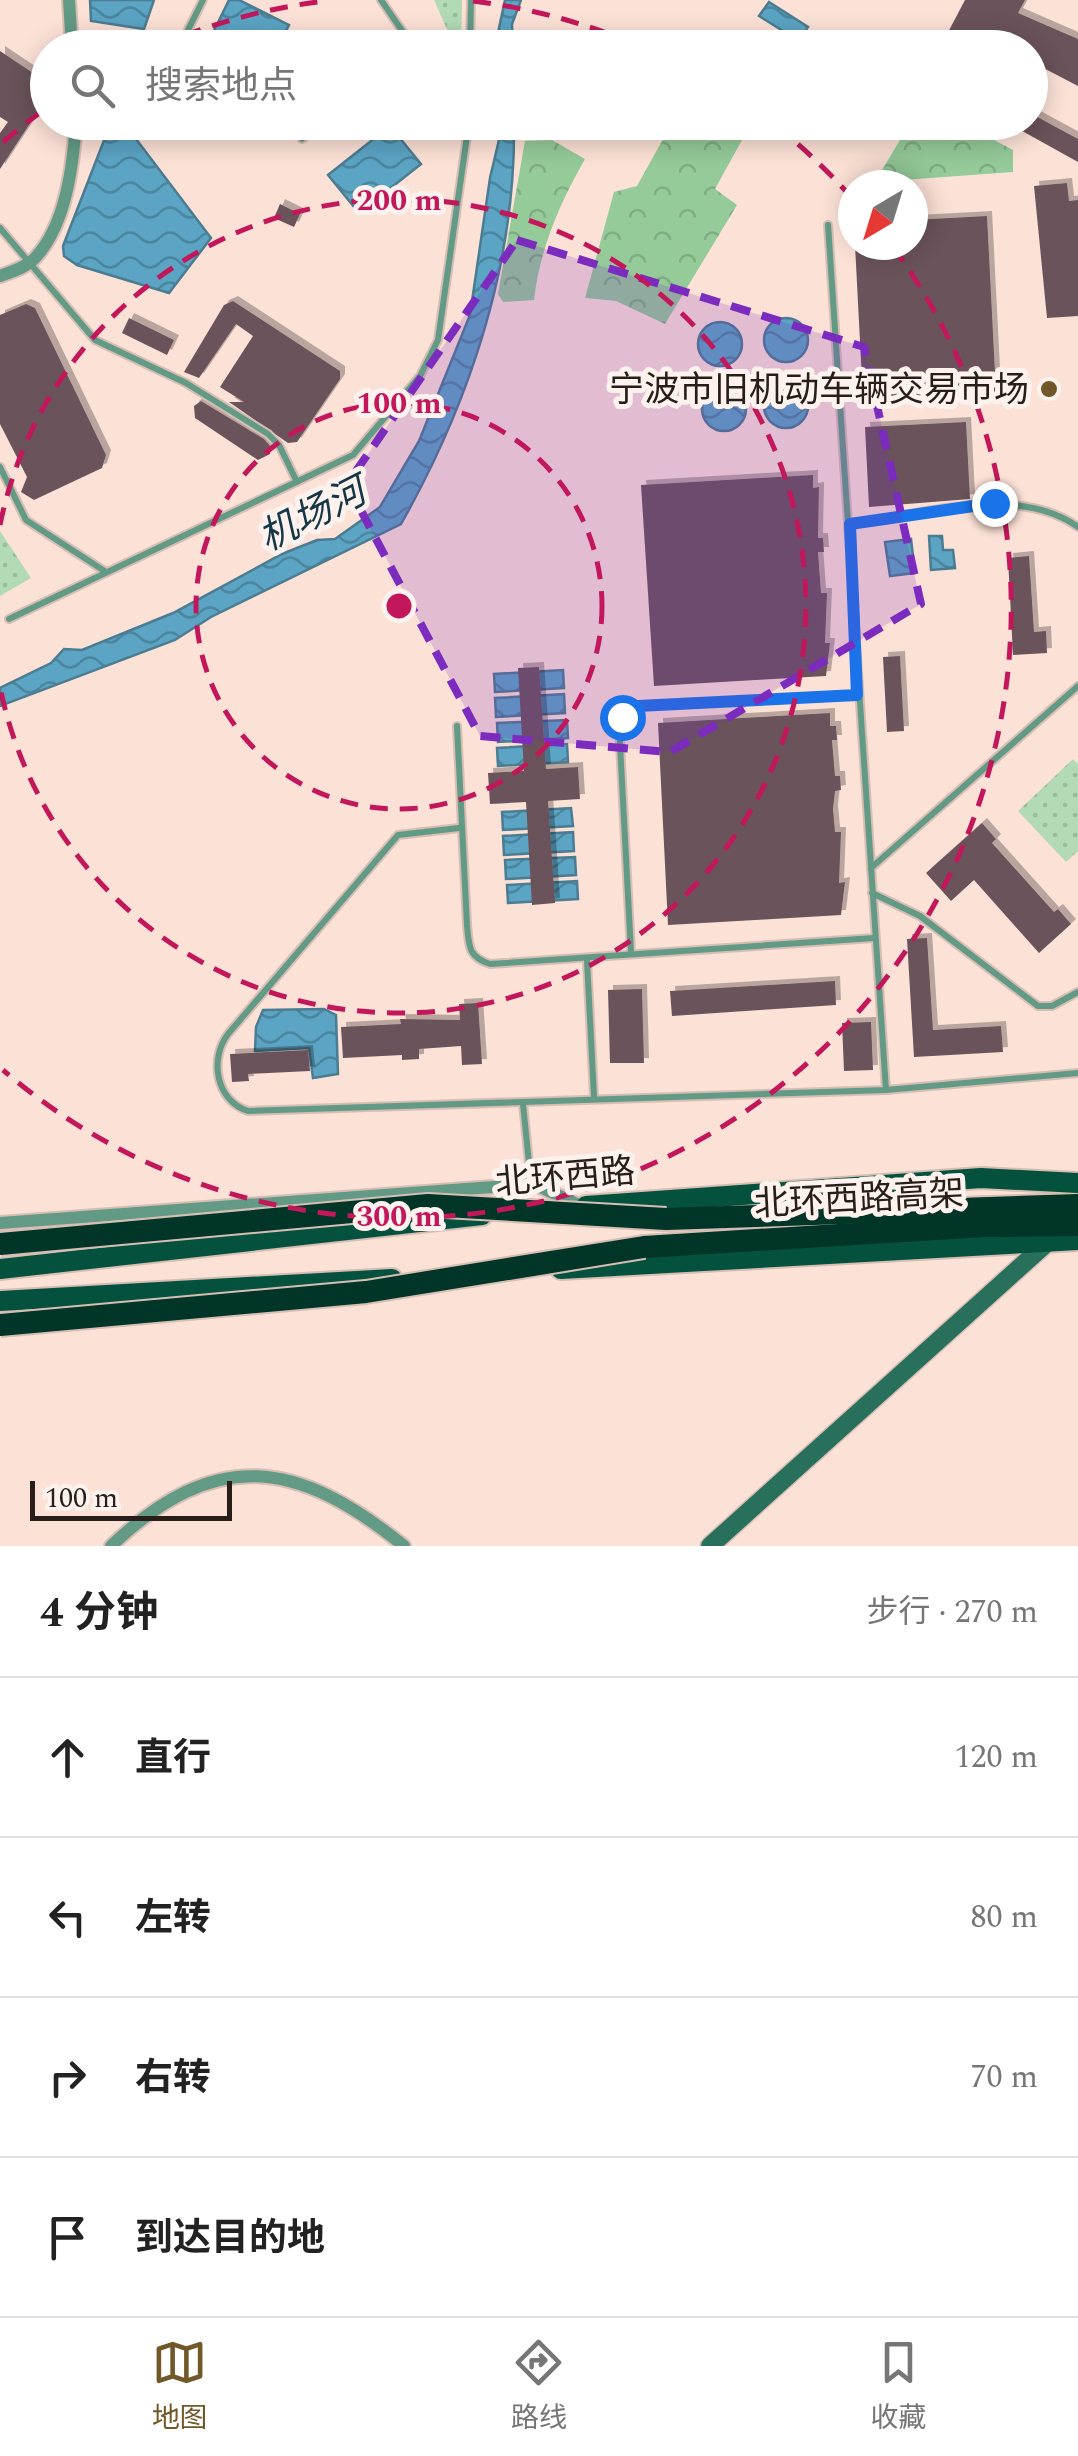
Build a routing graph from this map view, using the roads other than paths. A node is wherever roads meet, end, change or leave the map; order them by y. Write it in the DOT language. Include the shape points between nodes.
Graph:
graph roads {
  1 [pos="69,0"];
  2 [pos="203,0"];
  3 [pos="381,0"];
  4 [pos="471,0"];
  5 [pos="71,30"];
  6 [pos="189,30"];
  7 [pos="402,30"];
  8 [pos="470,30"];
  9 [pos="73,140"];
  10 [pos="466,140"];
  11 [pos="828,225"];
  12 [pos="0,228"];
  13 [pos="30,263"];
  14 [pos="0,276"];
  15 [pos="0,468"];
  16 [pos="297,482"];
  17 [pos="850,524"];
  18 [pos="1078,527"];
  19 [pos="107,572"];
  20 [pos="8,620"];
  21 [pos="1078,686"];
  22 [pos="857,695"];
  23 [pos="457,726"];
  24 [pos="460,828"];
  25 [pos="870,868"];
  26 [pos="872,893"];
  27 [pos="874,938"];
  28 [pos="631,952"];
  29 [pos="587,961"];
  30 [pos="1078,992"];
  31 [pos="1078,1072"];
  32 [pos="886,1090"];
  33 [pos="594,1096"];
  34 [pos="523,1104"];
  35 [pos="1078,1183"];
  36 [pos="531,1185"];
  37 [pos="1078,1205"];
  38 [pos="582,1207"];
  39 [pos="0,1223"];
  40 [pos="1078,1225"];
  41 [pos="1078,1240"];
  42 [pos="1049,1241"];
  43 [pos="0,1244"];
  44 [pos="0,1270"];
  45 [pos="0,1302"];
  46 [pos="0,1325"];
  47 [pos="111,1546"];
  48 [pos="404,1546"];
  49 [pos="710,1546"];
  1 -- 5 [label="street"];
  2 -- 6 [label="lane"];
  3 -- 7 [label="lane"];
  4 -- 8 [label="lane"];
  9 -- 13 [label="street" via="64,198"];
  10 -- 16 [label="lane" via="438,340 420,376 353,455"];
  11 -- 17 [label="lane"];
  12 -- 13 [label="lane"];
  13 -- 14 [label="street"];
  13 -- 16 [label="lane" via="95,340 186,383 268,434"];
  15 -- 19 [label="lane" via="26,520"];
  16 -- 19 [label="lane"];
  17 -- 18 [label="lane" via="994,503 1058,512"];
  17 -- 22 [label="lane"];
  19 -- 20 [label="lane"];
  21 -- 25 [label="lane"];
  22 -- 25 [label="lane"];
  22 -- 28 [label="lane" via="638,706 622,717"];
  23 -- 24 [label="lane"];
  24 -- 29 [label="lane" via="476,960"];
  24 -- 34 [label="lane" via="398,836 222,1043 220,1087 248,1111"];
  25 -- 26 [label="lane"];
  26 -- 27 [label="lane"];
  26 -- 30 [label="lane" via="920,916 1038,1006"];
  27 -- 28 [label="lane"];
  27 -- 32 [label="lane"];
  28 -- 29 [label="lane"];
  29 -- 33 [label="lane"];
  31 -- 32 [label="lane"];
  32 -- 33 [label="lane"];
  33 -- 34 [label="lane"];
  34 -- 36 [label="lane"];
  35 -- 38 [label="main road, 北环西路" via="981,1178"];
  36 -- 38 [label="street"];
  36 -- 39 [label="street"];
  37 -- 43 [label="highway, 北环西路高架, bridge" via="666,1219 428,1204"];
  38 -- 44 [label="main road, 北环西路"];
  40 -- 46 [label="highway, 北环西路高架, bridge" via="644,1247 366,1292"];
  41 -- 42 [label="main road"];
  42 -- 45 [label="main road"];
  42 -- 49 [label="street"];
  47 -- 48 [label="street" via="176,1493 225,1478 272,1476 333,1498"];
}
